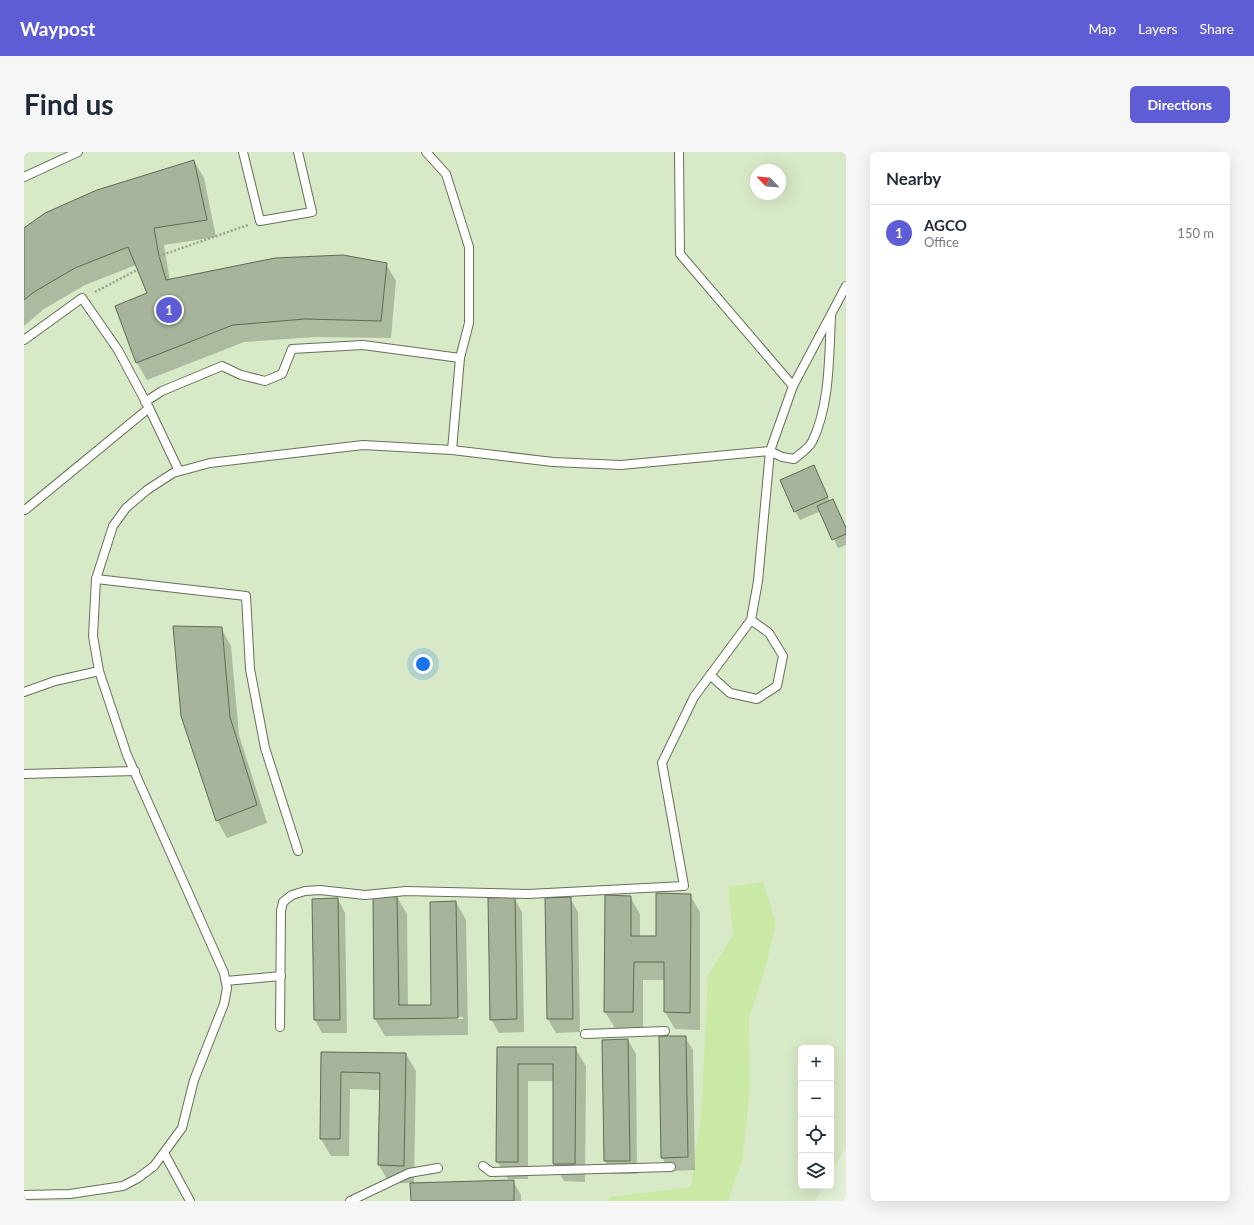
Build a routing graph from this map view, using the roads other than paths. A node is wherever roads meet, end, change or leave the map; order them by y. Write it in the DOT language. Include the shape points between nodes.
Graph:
graph roads {
  1 [pos="78,152"];
  2 [pos="243,152"];
  3 [pos="298,152"];
  4 [pos="426,152"];
  5 [pos="679,152"];
  6 [pos="24,177"];
  7 [pos="846,286"];
  8 [pos="831,314"];
  9 [pos="24,340"];
  10 [pos="460,358"];
  11 [pos="793,386"];
  12 [pos="147,405"];
  13 [pos="452,450"];
  14 [pos="770,451"];
  15 [pos="179,471"];
  16 [pos="24,509"];
  17 [pos="96,580"];
  18 [pos="751,620"];
  19 [pos="99,671"];
  20 [pos="710,675"];
  21 [pos="24,692"];
  22 [pos="135,772"];
  23 [pos="24,774"];
  24 [pos="298,851"];
  25 [pos="281,976"];
  26 [pos="226,982"];
  27 [pos="280,1027"];
  28 [pos="665,1031"];
  29 [pos="585,1034"];
  30 [pos="164,1153"];
  31 [pos="483,1166"];
  32 [pos="671,1167"];
  33 [pos="438,1168"];
  34 [pos="24,1195"];
  35 [pos="190,1201"];
  36 [pos="350,1201"];
  1 -- 6 [label="lane"];
  2 -- 3 [label="lane" via="260,221 312,212"];
  4 -- 10 [label="lane" via="446,174 469,248 469,323"];
  5 -- 11 [label="lane" via="680,254"];
  7 -- 8 [label="lane"];
  8 -- 11 [label="lane"];
  8 -- 14 [label="lane" via="828,373 820,421 811,443 794,459"];
  9 -- 12 [label="lane" via="82,298 118,350"];
  10 -- 12 [label="lane" via="363,345 292,349 282,374 265,381 241,375 222,366 162,391"];
  10 -- 13 [label="lane"];
  11 -- 14 [label="lane"];
  12 -- 15 [label="lane"];
  12 -- 16 [label="lane"];
  13 -- 14 [label="lane" via="553,462 621,465"];
  13 -- 15 [label="lane" via="363,445 210,462"];
  14 -- 18 [label="lane" via="758,581"];
  15 -- 17 [label="lane" via="147,490 126,508 113,526"];
  17 -- 19 [label="lane" via="93,636"];
  17 -- 24 [label="lane" via="246,596 250,669 265,748"];
  18 -- 20 [label="lane"];
  18 -- 20 [label="lane" via="769,633 783,656 777,686 757,699 730,692"];
  19 -- 21 [label="lane" via="55,681"];
  19 -- 22 [label="lane"];
  20 -- 25 [label="lane" via="694,698 662,763 684,886 528,894 406,891 365,895 305,891 292,895 283,902"];
  22 -- 23 [label="lane"];
  22 -- 26 [label="lane"];
  25 -- 26 [label="lane"];
  25 -- 27 [label="lane"];
  26 -- 30 [label="lane" via="224,1004 194,1080 182,1128"];
  28 -- 29 [label="lane"];
  30 -- 34 [label="lane" via="154,1166 123,1186 70,1194"];
  30 -- 35 [label="lane"];
  31 -- 32 [label="lane" via="491,1172"];
  33 -- 36 [label="lane" via="409,1173"];
}
